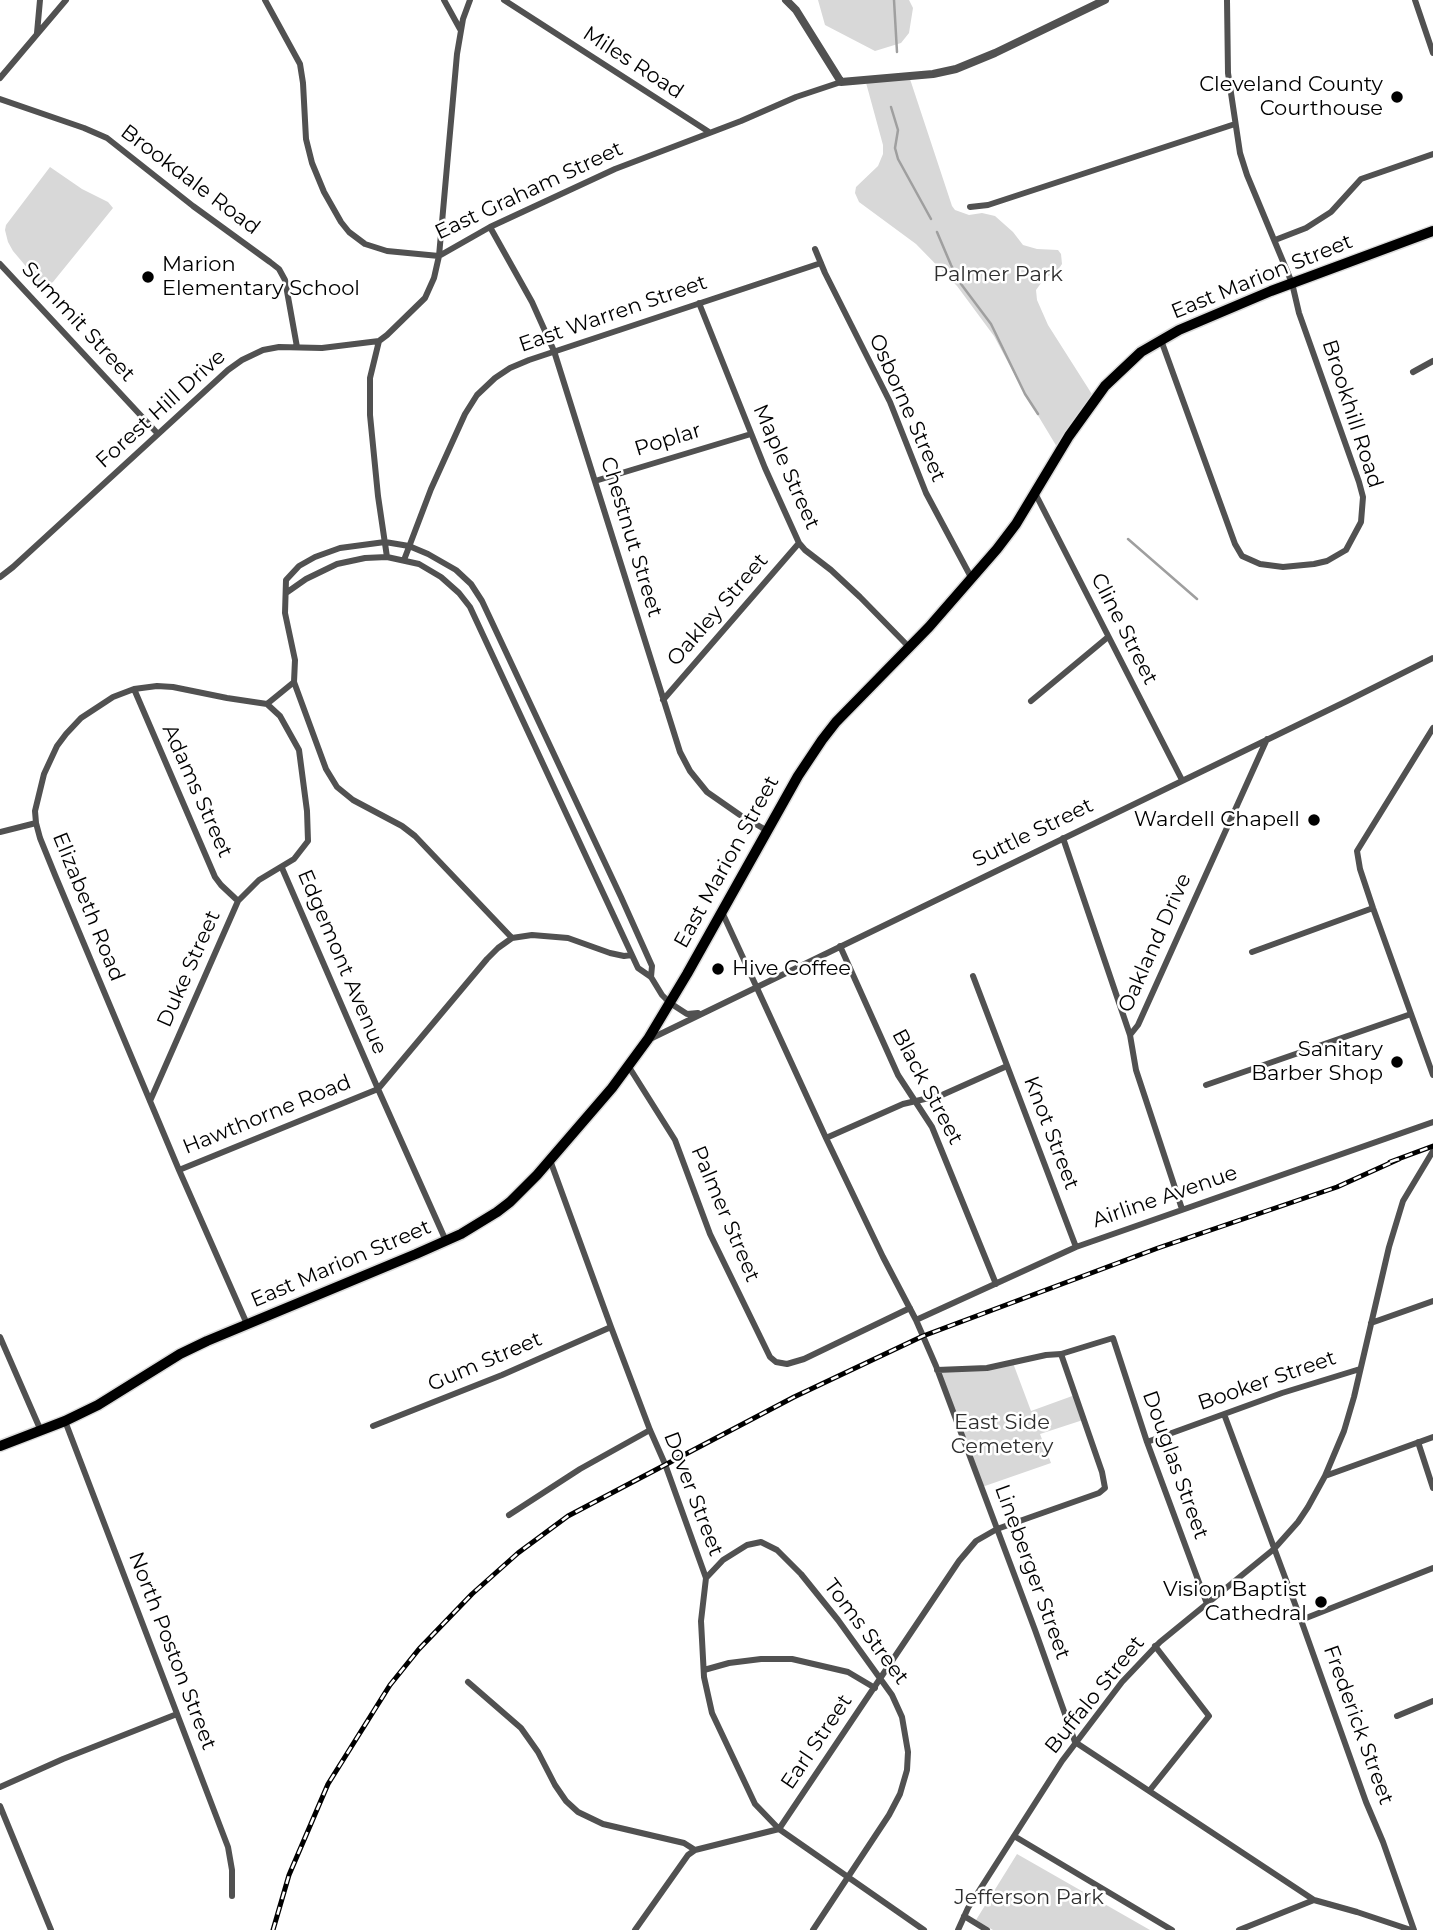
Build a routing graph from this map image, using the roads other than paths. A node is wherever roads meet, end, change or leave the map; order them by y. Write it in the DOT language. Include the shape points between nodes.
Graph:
graph roads {
  1 [pos="40,0"];
  2 [pos="66,0"];
  3 [pos="265,0"];
  4 [pos="444,0"];
  5 [pos="470,0"];
  6 [pos="503,0"];
  7 [pos="786,0"];
  8 [pos="1105,0"];
  9 [pos="1227,0"];
  10 [pos="1415,0"];
  11 [pos="460,29"];
  12 [pos="37,34"];
  13 [pos="1433,53"];
  14 [pos="0,78"];
  15 [pos="841,82"];
  16 [pos="0,99"];
  17 [pos="1235,124"];
  18 [pos="709,132"];
  19 [pos="1433,154"];
  20 [pos="970,207"];
  21 [pos="490,227"];
  22 [pos="1433,231"];
  23 [pos="1275,240"];
  24 [pos="815,249"];
  25 [pos="439,256"];
  26 [pos="821,263"];
  27 [pos="0,264"];
  28 [pos="1292,283"];
  29 [pos="699,303"];
  30 [pos="1161,340"];
  31 [pos="379,341"];
  32 [pos="297,347"];
  33 [pos="554,351"];
  34 [pos="1433,361"];
  35 [pos="1413,372"];
  36 [pos="158,434"];
  37 [pos="751,434"];
  38 [pos="595,481"];
  39 [pos="1035,493"];
  40 [pos="385,542"];
  41 [pos="799,543"];
  42 [pos="409,546"];
  43 [pos="387,557"];
  44 [pos="404,560"];
  45 [pos="0,577"];
  46 [pos="972,579"];
  47 [pos="286,593"];
  48 [pos="1108,637"];
  49 [pos="909,647"];
  50 [pos="508,656"];
  51 [pos="1433,658"];
  52 [pos="495,661"];
  53 [pos="294,682"];
  54 [pos="134,689"];
  55 [pos="663,700"];
  56 [pos="1031,701"];
  57 [pos="267,704"];
  58 [pos="1433,727"];
  59 [pos="1267,739"];
  60 [pos="1182,780"];
  61 [pos="578,806"];
  62 [pos="565,811"];
  63 [pos="36,823"];
  64 [pos="766,830"];
  65 [pos="0,832"];
  66 [pos="1063,838"];
  67 [pos="282,868"];
  68 [pos="238,901"];
  69 [pos="1373,908"];
  70 [pos="721,910"];
  71 [pos="512,938"];
  72 [pos="840,946"];
  73 [pos="1252,952"];
  74 [pos="632,955"];
  75 [pos="973,976"];
  76 [pos="651,977"];
  77 [pos="755,986"];
  78 [pos="670,1003"];
  79 [pos="704,1012"];
  80 [pos="1410,1014"];
  81 [pos="1130,1035"];
  82 [pos="648,1039"];
  83 [pos="1007,1066"];
  84 [pos="629,1067"];
  85 [pos="1433,1075"];
  86 [pos="1206,1085"];
  87 [pos="377,1089"];
  88 [pos="150,1101"];
  89 [pos="916,1101"];
  90 [pos="1433,1122"];
  91 [pos="826,1139"];
  92 [pos="1433,1151"];
  93 [pos="550,1160"];
  94 [pos="1430,1163"];
  95 [pos="178,1170"];
  96 [pos="1182,1209"];
  97 [pos="446,1241"];
  98 [pos="1076,1247"];
  99 [pos="996,1284"];
  100 [pos="1433,1301"];
  101 [pos="910,1308"];
  102 [pos="916,1320"];
  103 [pos="1371,1323"];
  104 [pos="247,1324"];
  105 [pos="611,1327"];
  106 [pos="0,1337"];
  107 [pos="1060,1354"];
  108 [pos="1360,1369"];
  109 [pos="937,1370"];
  110 [pos="1224,1414"];
  111 [pos="65,1421"];
  112 [pos="373,1426"];
  113 [pos="650,1430"];
  114 [pos="41,1431"];
  115 [pos="1433,1437"];
  116 [pos="1147,1442"];
  117 [pos="1418,1442"];
  118 [pos="0,1446"];
  119 [pos="1325,1476"];
  120 [pos="1433,1488"];
  121 [pos="509,1515"];
  122 [pos="997,1529"];
  123 [pos="1274,1549"];
  124 [pos="1433,1568"];
  125 [pos="706,1578"];
  126 [pos="1207,1604"];
  127 [pos="1301,1620"];
  128 [pos="1155,1646"];
  129 [pos="704,1670"];
  130 [pos="881,1679"];
  131 [pos="468,1682"];
  132 [pos="875,1688"];
  133 [pos="1433,1701"];
  134 [pos="177,1714"];
  135 [pos="1397,1716"];
  136 [pos="1075,1742"];
  137 [pos="0,1787"];
  138 [pos="1150,1790"];
  139 [pos="0,1806"];
  140 [pos="779,1829"];
  141 [pos="1014,1836"];
  142 [pos="695,1850"];
  143 [pos="848,1876"];
  144 [pos="232,1896"];
  145 [pos="1314,1900"];
  146 [pos="964,1916"];
  147 [pos="1262,1922"];
  148 [pos="51,1930"];
  149 [pos="635,1930"];
  150 [pos="813,1930"];
  151 [pos="924,1930"];
  152 [pos="958,1930"];
  153 [pos="987,1930"];
  154 [pos="1172,1930"];
  155 [pos="1239,1930"];
  156 [pos="1263,1930"];
  157 [pos="1412,1930"];
  1 -- 12 [label="street"];
  2 -- 12 [label="street"];
  3 -- 25 [label="street, East Graham Street" via="300,64 309,151 341,222 356,238 375,248"];
  4 -- 11 [label="street"];
  5 -- 11 [label="street"];
  6 -- 18 [label="street, Miles Road"];
  7 -- 15 [label="street"];
  8 -- 15 [label="street" via="944,72"];
  9 -- 17 [label="street, Brookhill Road" via="1228,73"];
  10 -- 13 [label="street"];
  11 -- 25 [label="street"];
  12 -- 14 [label="street"];
  15 -- 18 [label="street, East Graham Street"];
  16 -- 32 [label="street, Brookdale Road" via="107,138 279,269"];
  17 -- 20 [label="street"];
  17 -- 23 [label="street, Brookhill Road" via="1247,175"];
  18 -- 21 [label="street, East Graham Street"];
  19 -- 23 [label="street" via="1361,179 1331,212"];
  21 -- 25 [label="street, East Graham Street"];
  21 -- 33 [label="street, Chestnut Street"];
  22 -- 28 [label="main road, East Marion Street"];
  23 -- 28 [label="street, Brookhill Road"];
  24 -- 26 [label="street, Osborne Street"];
  25 -- 31 [label="street" via="425,298"];
  26 -- 29 [label="street, East Warren Street"];
  26 -- 46 [label="street, Osborne Street" via="890,402 926,494"];
  27 -- 36 [label="street, Summit Street"];
  28 -- 30 [label="main road, East Marion Street"];
  28 -- 30 [label="street, Brookhill Road" via="1363,497 1362,522 1353,540 1346,550 1326,561 1272,566 1248,560 1238,552"];
  29 -- 33 [label="street, East Warren Street"];
  29 -- 37 [label="street, Maple Street"];
  30 -- 39 [label="main road, East Marion Street" via="1105,386"];
  31 -- 32 [label="street, Forest Hill Drive"];
  31 -- 40 [label="street" via="369,403"];
  32 -- 36 [label="street, Forest Hill Drive" via="263,349 242,360"];
  33 -- 38 [label="street, Chestnut Street"];
  33 -- 42 [label="street, East Warren Street" via="510,368 472,402 430,489"];
  34 -- 35 [label="street"];
  36 -- 45 [label="street, Forest Hill Drive"];
  37 -- 38 [label="street, Poplar"];
  37 -- 41 [label="street, Maple Street"];
  38 -- 55 [label="street, Chestnut Street"];
  39 -- 46 [label="main road, East Marion Street"];
  39 -- 48 [label="street, Cline Street"];
  40 -- 42 [label="street"];
  40 -- 43 [label="street"];
  40 -- 47 [label="street" via="340,548 315,557 286,580"];
  41 -- 49 [label="street, Maple Street"];
  41 -- 55 [label="street, Oakley Street"];
  42 -- 44 [label="street, East Warren Street"];
  42 -- 50 [label="street" via="456,570 471,584"];
  43 -- 44 [label="street"];
  43 -- 47 [label="street" via="337,564"];
  44 -- 52 [label="street" via="432,571 459,593"];
  46 -- 49 [label="main road, East Marion Street"];
  47 -- 53 [label="street"];
  48 -- 56 [label="street"];
  48 -- 60 [label="street, Cline Street"];
  49 -- 64 [label="main road, East Marion Street" via="829,731"];
  50 -- 52 [label="street"];
  50 -- 61 [label="street"];
  51 -- 59 [label="street, Suttle Street"];
  52 -- 62 [label="street"];
  53 -- 57 [label="street"];
  53 -- 71 [label="street" via="337,787 415,836"];
  54 -- 57 [label="street, Elizabeth Road" via="173,687"];
  54 -- 63 [label="street, Elizabeth Road" via="81,718 57,746 44,774"];
  54 -- 68 [label="street, Adams Street" via="215,877"];
  55 -- 64 [label="street, Chestnut Street" via="680,752 698,782 713,797"];
  57 -- 67 [label="street, Edgemont Avenue" via="280,716 299,750 307,811 308,841"];
  58 -- 69 [label="street" via="1357,851"];
  59 -- 60 [label="street, Suttle Street"];
  59 -- 81 [label="street, Oakland Drive"];
  60 -- 66 [label="street, Suttle Street"];
  61 -- 62 [label="street"];
  61 -- 76 [label="street" via="652,964"];
  62 -- 74 [label="street"];
  63 -- 65 [label="street"];
  63 -- 88 [label="street, Elizabeth Road"];
  64 -- 70 [label="main road, East Marion Street"];
  66 -- 72 [label="street, Suttle Street"];
  66 -- 81 [label="street"];
  67 -- 68 [label="street, Duke Street" via="259,880"];
  67 -- 87 [label="street, Edgemont Avenue"];
  68 -- 88 [label="street, Duke Street"];
  69 -- 73 [label="street"];
  69 -- 80 [label="street"];
  70 -- 77 [label="street, Lineberger Street"];
  70 -- 78 [label="main road, East Marion Street"];
  71 -- 74 [label="street" via="568,938 610,953"];
  71 -- 87 [label="street, Hawthorne Road" via="488,958"];
  72 -- 77 [label="street, Suttle Street"];
  72 -- 89 [label="street, Black Street" via="898,1074"];
  74 -- 76 [label="street" via="640,970"];
  75 -- 83 [label="street, Knot Street"];
  76 -- 78 [label="street"];
  77 -- 79 [label="street, Suttle Street"];
  77 -- 91 [label="street, Lineberger Street"];
  78 -- 79 [label="street" via="687,1014"];
  78 -- 82 [label="main road, East Marion Street"];
  79 -- 82 [label="street, Suttle Street"];
  80 -- 85 [label="street"];
  80 -- 86 [label="street"];
  81 -- 96 [label="street, Oakland Drive" via="1136,1070"];
  82 -- 84 [label="main road, East Marion Street"];
  83 -- 89 [label="street" via="942,1095"];
  83 -- 98 [label="street, Knot Street"];
  84 -- 93 [label="main road, East Marion Street"];
  84 -- 101 [label="street, Palmer Street" via="675,1140 701,1213 767,1354 776,1362 804,1359"];
  87 -- 95 [label="street, Hawthorne Road"];
  87 -- 97 [label="street, Edgemont Avenue"];
  88 -- 95 [label="street, Elizabeth Road"];
  89 -- 91 [label="street"];
  89 -- 99 [label="street, Black Street" via="932,1127"];
  90 -- 96 [label="street, Airline Avenue"];
  91 -- 101 [label="street, Lineberger Street"];
  92 -- 94 [label="street, Buffalo Street"];
  93 -- 97 [label="main road, East Marion Street" via="497,1212"];
  93 -- 105 [label="street, Dover Street"];
  94 -- 103 [label="street, Buffalo Street" via="1403,1200"];
  95 -- 104 [label="street, Elizabeth Road"];
  96 -- 98 [label="street, Airline Avenue"];
  97 -- 104 [label="main road, East Marion Street"];
  98 -- 99 [label="street, Airline Avenue"];
  99 -- 102 [label="street, Airline Avenue"];
  100 -- 103 [label="street"];
  101 -- 102 [label="street, Lineberger Street"];
  102 -- 109 [label="street, Lineberger Street"];
  103 -- 108 [label="street, Buffalo Street"];
  104 -- 111 [label="main road, East Marion Street" via="180,1354"];
  105 -- 112 [label="street, Gum Street"];
  105 -- 113 [label="street, Dover Street"];
  106 -- 114 [label="street"];
  107 -- 109 [label="street" via="987,1368"];
  107 -- 116 [label="street, Douglas Street" via="1113,1338"];
  107 -- 122 [label="street, Earl Street" via="1105,1488"];
  108 -- 110 [label="street, Booker Street"];
  108 -- 119 [label="street, Buffalo Street" via="1344,1431"];
  109 -- 122 [label="street, Lineberger Street"];
  110 -- 116 [label="street, Booker Street"];
  110 -- 123 [label="street, Frederick Street"];
  111 -- 114 [label="main road, East Marion Street"];
  111 -- 134 [label="street, North Poston Street"];
  113 -- 121 [label="street"];
  113 -- 125 [label="street, Dover Street"];
  114 -- 118 [label="main road, East Marion Street"];
  115 -- 117 [label="street"];
  116 -- 126 [label="street, Douglas Street"];
  117 -- 119 [label="street"];
  117 -- 120 [label="street"];
  119 -- 123 [label="street, Buffalo Street" via="1298,1522"];
  122 -- 130 [label="street, Earl Street" via="976,1541 964,1556"];
  122 -- 136 [label="street, Lineberger Street"];
  123 -- 126 [label="street, Buffalo Street"];
  123 -- 127 [label="street, Frederick Street"];
  124 -- 127 [label="street"];
  125 -- 129 [label="street, Dover Street" via="701,1621"];
  125 -- 130 [label="street, Toms Street" via="747,1545 761,1542 777,1550 801,1574"];
  126 -- 128 [label="street, Buffalo Street"];
  127 -- 157 [label="street, Frederick Street"];
  128 -- 136 [label="street, Buffalo Street"];
  128 -- 138 [label="street" via="1209,1716"];
  129 -- 132 [label="street" via="729,1663 792,1659 848,1672"];
  129 -- 140 [label="street, Dover Street" via="712,1713 755,1804"];
  130 -- 132 [label="street, Earl Street"];
  130 -- 143 [label="street, Toms Street" via="902,1717 907,1770 895,1805"];
  131 -- 142 [label="street" via="522,1728 555,1785 578,1812 603,1824 684,1843"];
  132 -- 140 [label="street, Earl Street"];
  133 -- 135 [label="street"];
  134 -- 137 [label="street"];
  134 -- 144 [label="street, North Poston Street" via="228,1847"];
  136 -- 138 [label="street"];
  136 -- 141 [label="street, Buffalo Street"];
  138 -- 145 [label="street"];
  139 -- 148 [label="street"];
  140 -- 142 [label="street"];
  140 -- 143 [label="street, Dover Street"];
  141 -- 146 [label="street, Buffalo Street"];
  141 -- 154 [label="street"];
  142 -- 149 [label="street"];
  143 -- 150 [label="street, Toms Street"];
  143 -- 151 [label="street, Dover Street"];
  145 -- 147 [label="street"];
  145 -- 157 [label="street"];
  146 -- 152 [label="street, Buffalo Street"];
  146 -- 153 [label="street"];
  147 -- 155 [label="street"];
  147 -- 156 [label="street"];
}
